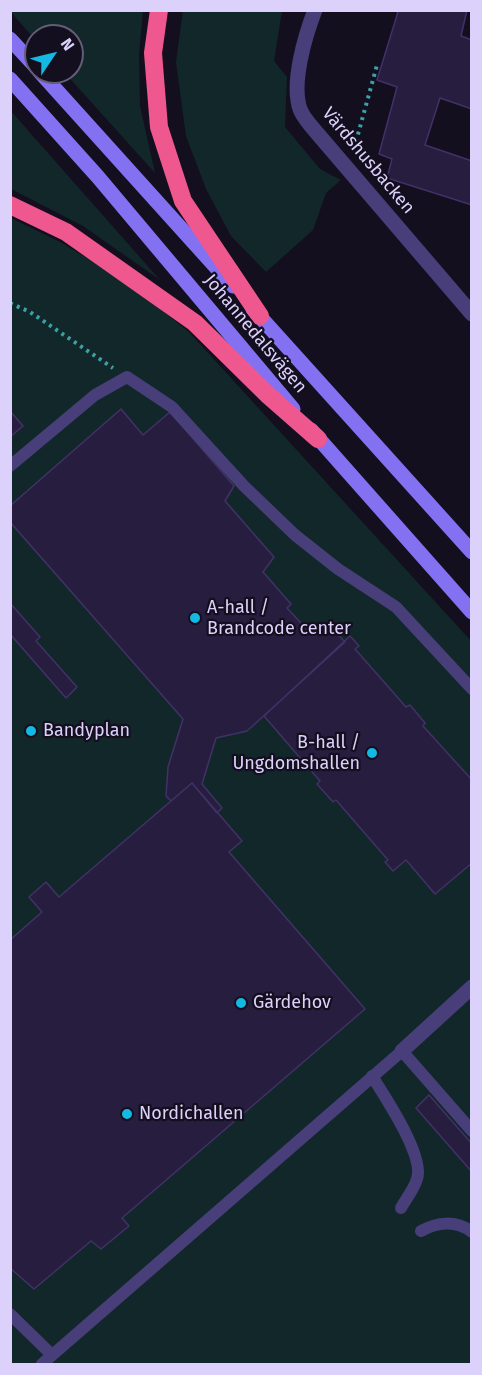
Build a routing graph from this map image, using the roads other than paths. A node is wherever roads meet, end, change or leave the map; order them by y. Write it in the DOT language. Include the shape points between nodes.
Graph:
graph roads {
  1 [pos="159,10"];
  2 [pos="315,10"];
  3 [pos="10,39"];
  4 [pos="24,54"];
  5 [pos="10,79"];
  6 [pos="51,84"];
  7 [pos="10,205"];
  8 [pos="471,314"];
  9 [pos="260,316"];
  10 [pos="318,439"];
  11 [pos="10,466"];
  12 [pos="471,552"];
  13 [pos="471,612"];
  14 [pos="471,689"];
  15 [pos="471,987"];
  16 [pos="402,1051"];
  17 [pos="372,1076"];
  18 [pos="471,1131"];
  19 [pos="401,1208"];
  20 [pos="421,1231"];
  21 [pos="471,1232"];
  22 [pos="10,1314"];
  23 [pos="52,1355"];
  24 [pos="42,1365"];
  1 -- 9 [label="highway" via="153,53 159,126 183,201"];
  2 -- 8 [label="street, Värdshusbacken" via="302,56 300,109 310,126"];
  3 -- 4 [label="main road"];
  5 -- 10 [label="main road, Johannedalsvägen" via="98,177"];
  6 -- 9 [label="main road, Johannedalsvägen"];
  7 -- 10 [label="highway" via="66,232 195,322"];
  9 -- 12 [label="main road, Johannedalsvägen"];
  10 -- 13 [label="main road, Johannedalsvägen"];
  11 -- 14 [label="lane" via="95,395 127,377 172,408 296,535 338,569 396,607"];
  15 -- 16 [label="street"];
  16 -- 17 [label="lane"];
  16 -- 18 [label="lane"];
  17 -- 19 [label="lane" via="394,1111 418,1166 418,1178"];
  17 -- 23 [label="lane"];
  20 -- 21 [label="lane" via="431,1225 456,1224"];
  22 -- 23 [label="lane"];
  23 -- 24 [label="lane"];
}
